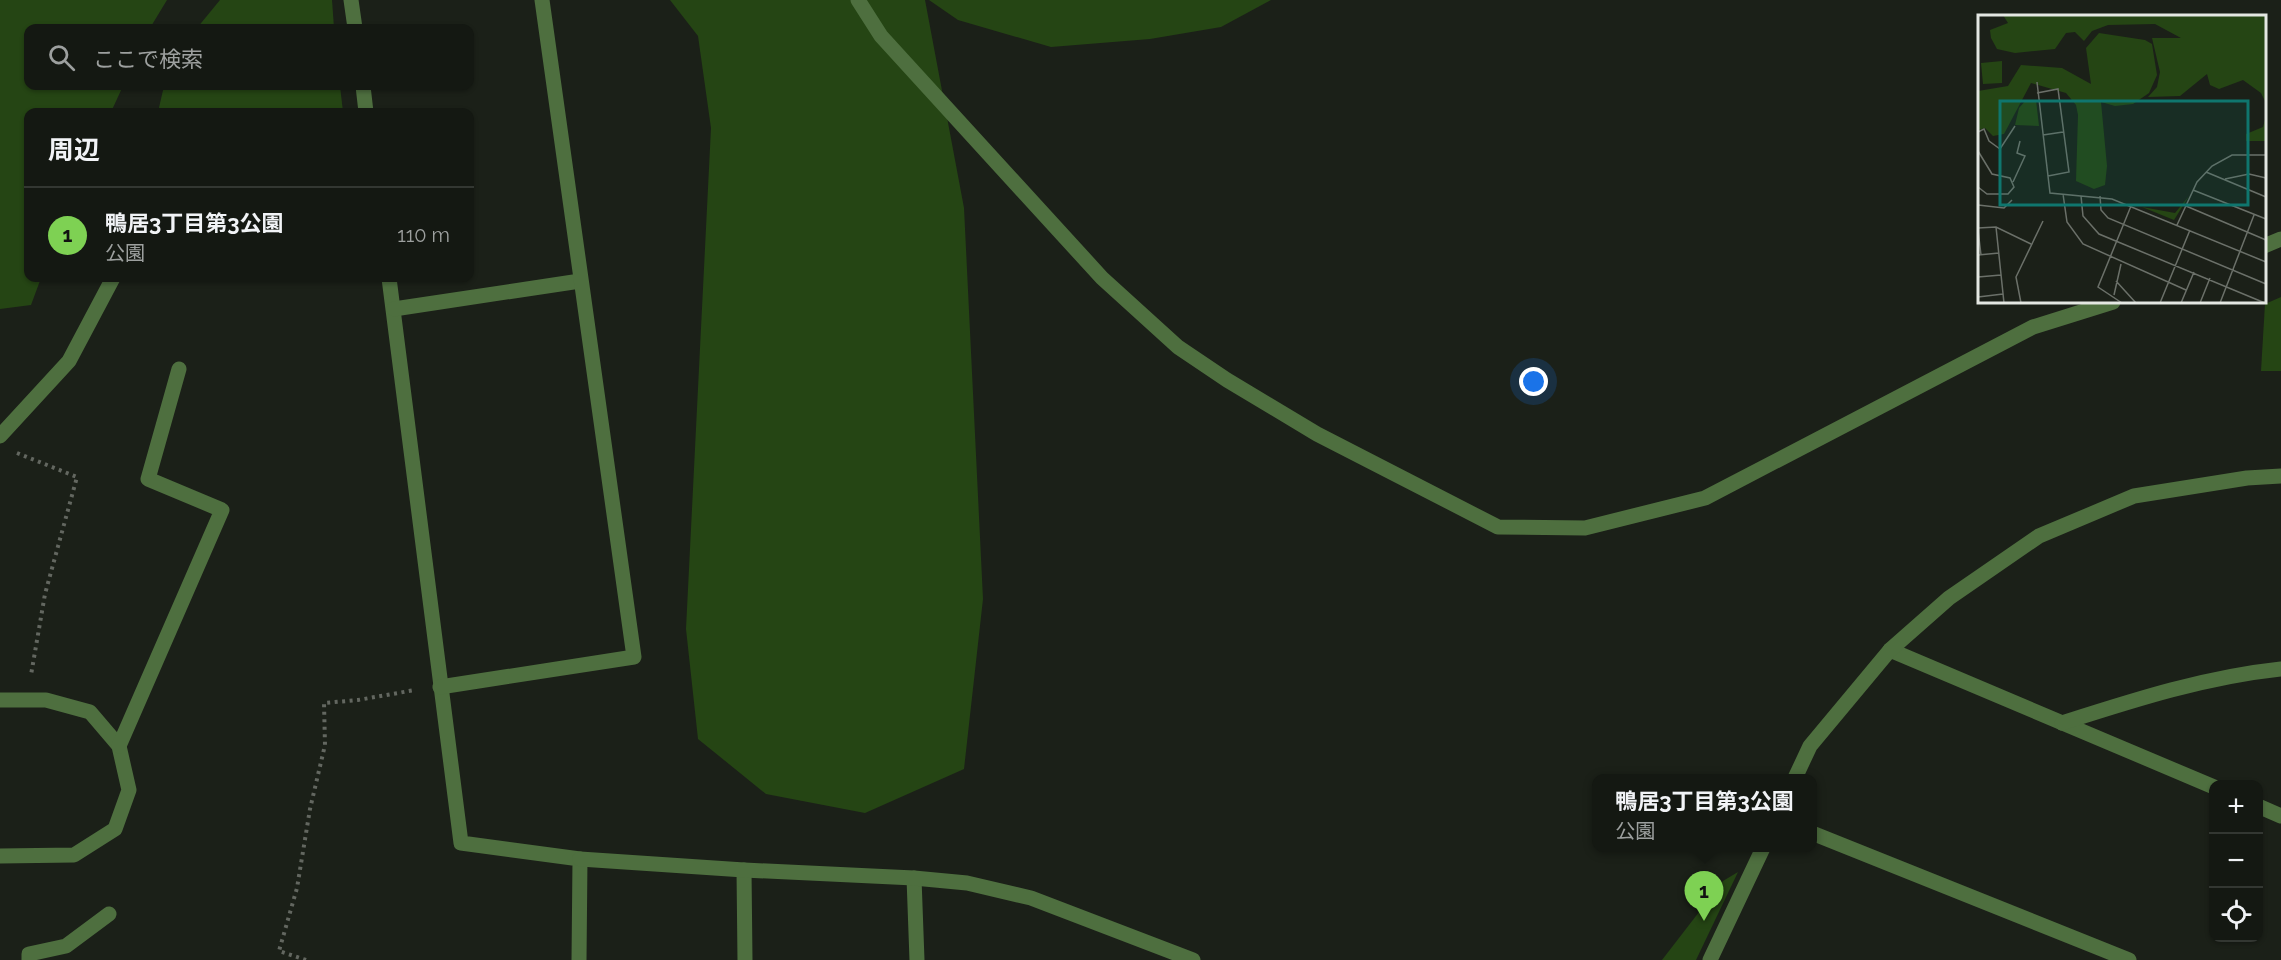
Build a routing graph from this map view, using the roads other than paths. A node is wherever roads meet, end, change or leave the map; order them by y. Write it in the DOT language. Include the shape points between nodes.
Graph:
graph roads {
  1 [pos="351,0"];
  2 [pos="542,0"];
  3 [pos="858,0"];
  4 [pos="354,24"];
  5 [pos="363,90"];
  6 [pos="366,108"];
  7 [pos="2281,240"];
  8 [pos="2266,246"];
  9 [pos="580,281"];
  10 [pos="111,282"];
  11 [pos="390,282"];
  12 [pos="2110,303"];
  13 [pos="394,309"];
  14 [pos="179,369"];
  15 [pos="0,436"];
  16 [pos="2281,476"];
  17 [pos="1890,650"];
  18 [pos="2281,669"];
  19 [pos="440,687"];
  20 [pos="0,700"];
  21 [pos="2062,723"];
  22 [pos="119,746"];
  23 [pos="1797,774"];
  24 [pos="2209,785"];
  25 [pos="2263,808"];
  26 [pos="2281,816"];
  27 [pos="1817,835"];
  28 [pos="1761,852"];
  29 [pos="0,856"];
  30 [pos="580,859"];
  31 [pos="744,870"];
  32 [pos="914,878"];
  33 [pos="109,914"];
  34 [pos="29,960"];
  35 [pos="579,960"];
  36 [pos="745,960"];
  37 [pos="917,960"];
  38 [pos="1193,960"];
  39 [pos="1710,960"];
  40 [pos="2129,960"];
  1 -- 4 [label="street"];
  2 -- 9 [label="street"];
  3 -- 12 [label="street" via="881,36 1102,278 1178,347 1317,434 1498,527 1585,528 1705,498 2033,327"];
  5 -- 6 [label="street"];
  7 -- 8 [label="street"];
  9 -- 13 [label="street"];
  9 -- 19 [label="street" via="634,657"];
  10 -- 15 [label="street" via="69,361"];
  11 -- 13 [label="street"];
  13 -- 19 [label="street"];
  14 -- 22 [label="street" via="148,479 222,510"];
  16 -- 17 [label="street" via="2133,496 2039,536 1949,598"];
  17 -- 21 [label="street"];
  17 -- 23 [label="street" via="1810,746"];
  18 -- 21 [label="street" via="2232,674 2151,694"];
  19 -- 30 [label="street" via="461,843"];
  20 -- 22 [label="street" via="46,700 90,712"];
  21 -- 24 [label="street"];
  22 -- 29 [label="street" via="129,790 115,829 74,855"];
  25 -- 26 [label="street"];
  27 -- 40 [label="street"];
  28 -- 39 [label="street"];
  30 -- 31 [label="street"];
  30 -- 35 [label="street"];
  31 -- 32 [label="street"];
  31 -- 36 [label="street"];
  32 -- 37 [label="street"];
  32 -- 38 [label="street" via="967,884 1031,898"];
  33 -- 34 [label="street" via="66,946 29,954"];
}
